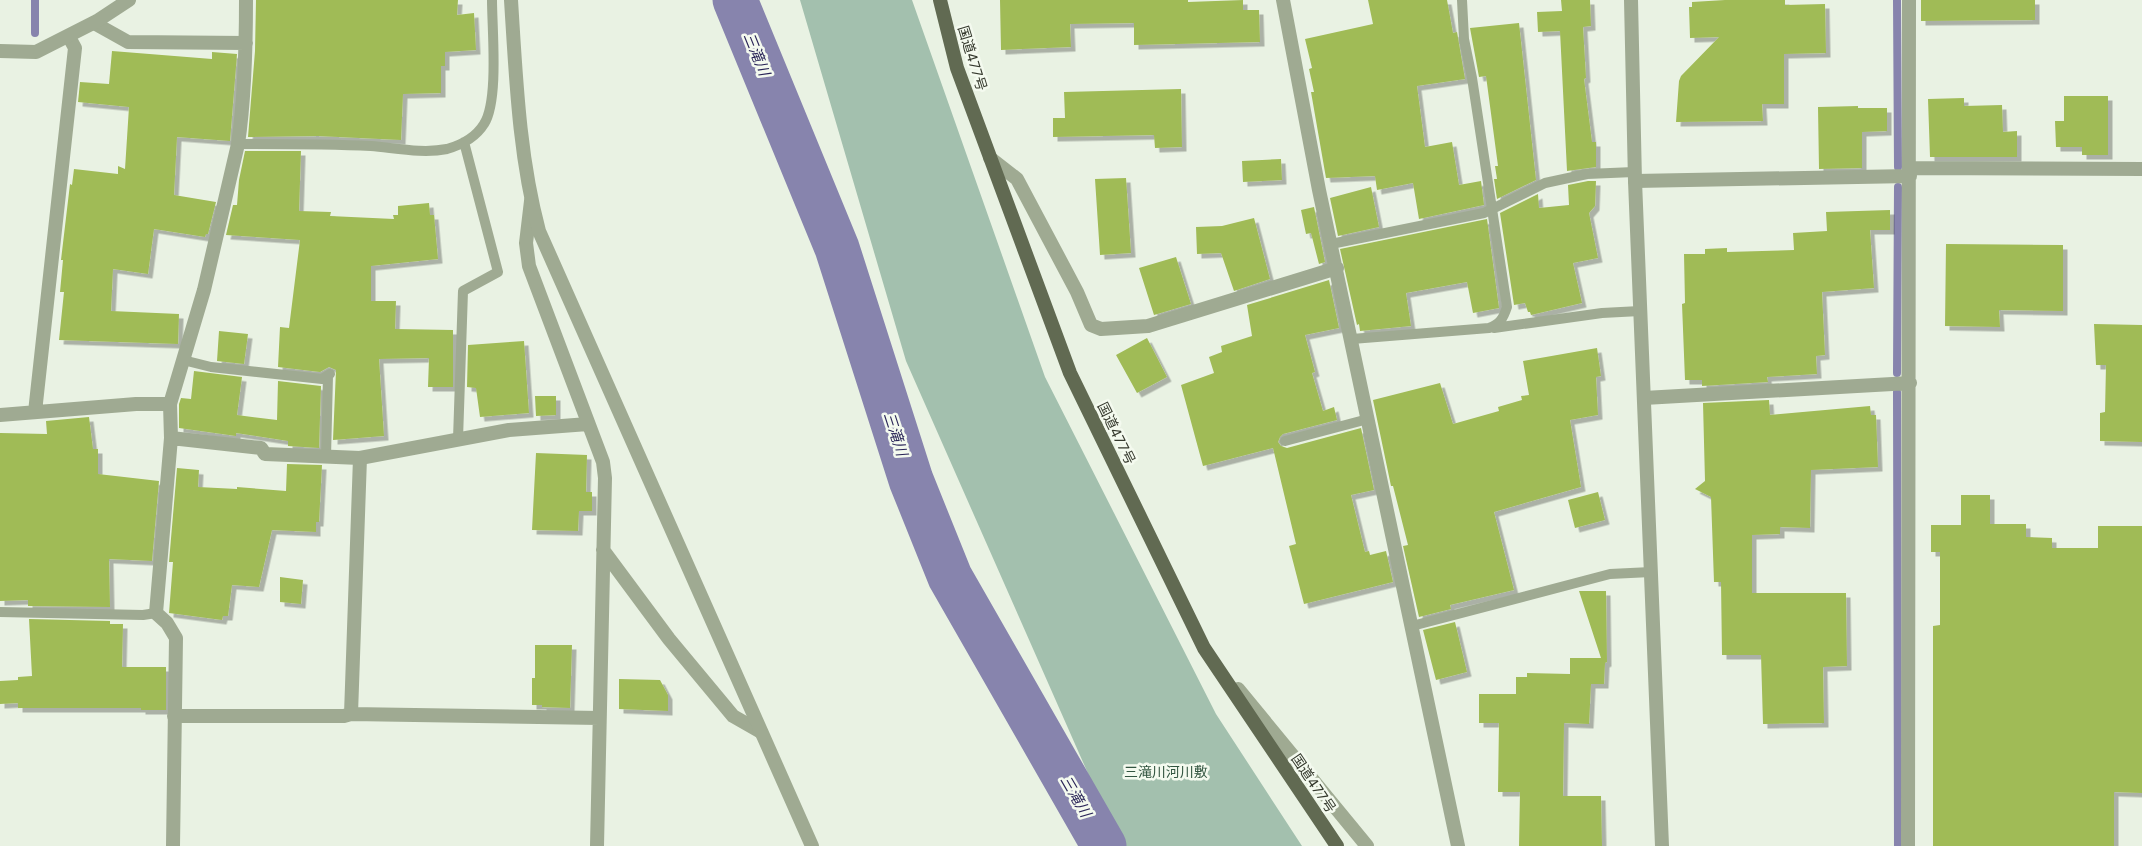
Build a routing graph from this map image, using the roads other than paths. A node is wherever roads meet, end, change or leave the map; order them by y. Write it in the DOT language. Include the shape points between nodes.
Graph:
graph roads {
  1 [pos="129,0"];
  2 [pos="246,0"];
  3 [pos="492,0"];
  4 [pos="511,0"];
  5 [pos="940,0"];
  6 [pos="1283,0"];
  7 [pos="1462,0"];
  8 [pos="1631,0"];
  9 [pos="1909,0"];
  10 [pos="94,23"];
  11 [pos="69,37"];
  12 [pos="246,43"];
  13 [pos="0,51"];
  14 [pos="464,142"];
  15 [pos="238,144"];
  16 [pos="990,158"];
  17 [pos="2142,169"];
  18 [pos="1910,172"];
  19 [pos="1634,176"];
  20 [pos="531,200"];
  21 [pos="1492,208"];
  22 [pos="1331,244"];
  23 [pos="1337,268"];
  24 [pos="1640,310"];
  25 [pos="1488,328"];
  26 [pos="1352,339"];
  27 [pos="183,360"];
  28 [pos="1910,383"];
  29 [pos="1644,398"];
  30 [pos="170,404"];
  31 [pos="35,412"];
  32 [pos="0,415"];
  33 [pos="1368,419"];
  34 [pos="588,424"];
  35 [pos="171,438"];
  36 [pos="458,440"];
  37 [pos="1285,441"];
  38 [pos="326,457"];
  39 [pos="360,458"];
  40 [pos="603,550"];
  41 [pos="1651,572"];
  42 [pos="0,612"];
  43 [pos="156,613"];
  44 [pos="1412,626"];
  45 [pos="1204,648"];
  46 [pos="351,714"];
  47 [pos="174,716"];
  48 [pos="599,718"];
  49 [pos="762,732"];
  50 [pos="173,846"];
  51 [pos="597,846"];
  52 [pos="812,846"];
  53 [pos="1337,846"];
  54 [pos="1367,846"];
  55 [pos="1458,846"];
  56 [pos="1662,846"];
  57 [pos="1908,846"];
  1 -- 10 [label="street"];
  2 -- 12 [label="street"];
  3 -- 14 [label="lane" via="490,110 484,124"];
  4 -- 20 [label="street" via="517,101"];
  5 -- 16 [label="highway, 国道477号" via="957,68"];
  6 -- 22 [label="street"];
  7 -- 21 [label="lane" via="1464,39"];
  8 -- 19 [label="street"];
  9 -- 18 [label="street"];
  10 -- 11 [label="street"];
  10 -- 12 [label="street" via="128,42"];
  11 -- 13 [label="street" via="36,52"];
  11 -- 31 [label="street" via="75,48"];
  12 -- 15 [label="street"];
  14 -- 15 [label="lane" via="438,150 331,144"];
  14 -- 36 [label="lane" via="498,272 463,291"];
  15 -- 27 [label="street" via="204,290"];
  16 -- 23 [label="street" via="1017,179 1091,325 1101,329 1148,326"];
  16 -- 45 [label="highway, 国道477号" via="1070,373"];
  17 -- 18 [label="street"];
  18 -- 19 [label="street"];
  18 -- 28 [label="street"];
  19 -- 21 [label="lane" via="1587,174 1545,183"];
  19 -- 24 [label="street"];
  20 -- 34 [label="street" via="526,243 529,266"];
  20 -- 49 [label="street" via="545,246"];
  21 -- 22 [label="lane"];
  21 -- 25 [label="lane" via="1508,307 1499,324"];
  22 -- 23 [label="street"];
  23 -- 26 [label="street"];
  24 -- 25 [label="lane"];
  24 -- 29 [label="street"];
  25 -- 26 [label="lane"];
  26 -- 33 [label="street"];
  27 -- 30 [label="street"];
  27 -- 38 [label="lane" via="240,371 322,379 329,375"];
  28 -- 29 [label="street"];
  28 -- 57 [label="street"];
  29 -- 41 [label="street"];
  30 -- 31 [label="street"];
  30 -- 35 [label="street"];
  31 -- 32 [label="street"];
  33 -- 37 [label="lane"];
  33 -- 44 [label="street"];
  34 -- 36 [label="street" via="509,430"];
  34 -- 40 [label="street" via="603,462 605,478"];
  35 -- 38 [label="street" via="261,448 265,454"];
  35 -- 43 [label="street"];
  36 -- 39 [label="street"];
  38 -- 39 [label="street"];
  39 -- 46 [label="street"];
  40 -- 48 [label="street"];
  40 -- 49 [label="street" via="669,639 733,716"];
  41 -- 44 [label="lane" via="1610,574"];
  41 -- 56 [label="street"];
  42 -- 43 [label="lane"];
  43 -- 47 [label="street" via="176,638"];
  44 -- 55 [label="street"];
  45 -- 53 [label="highway, 国道477号"];
  45 -- 54 [label="street"];
  46 -- 47 [label="street"];
  46 -- 48 [label="street"];
  47 -- 50 [label="street"];
  48 -- 51 [label="street"];
  49 -- 52 [label="street"];
}
